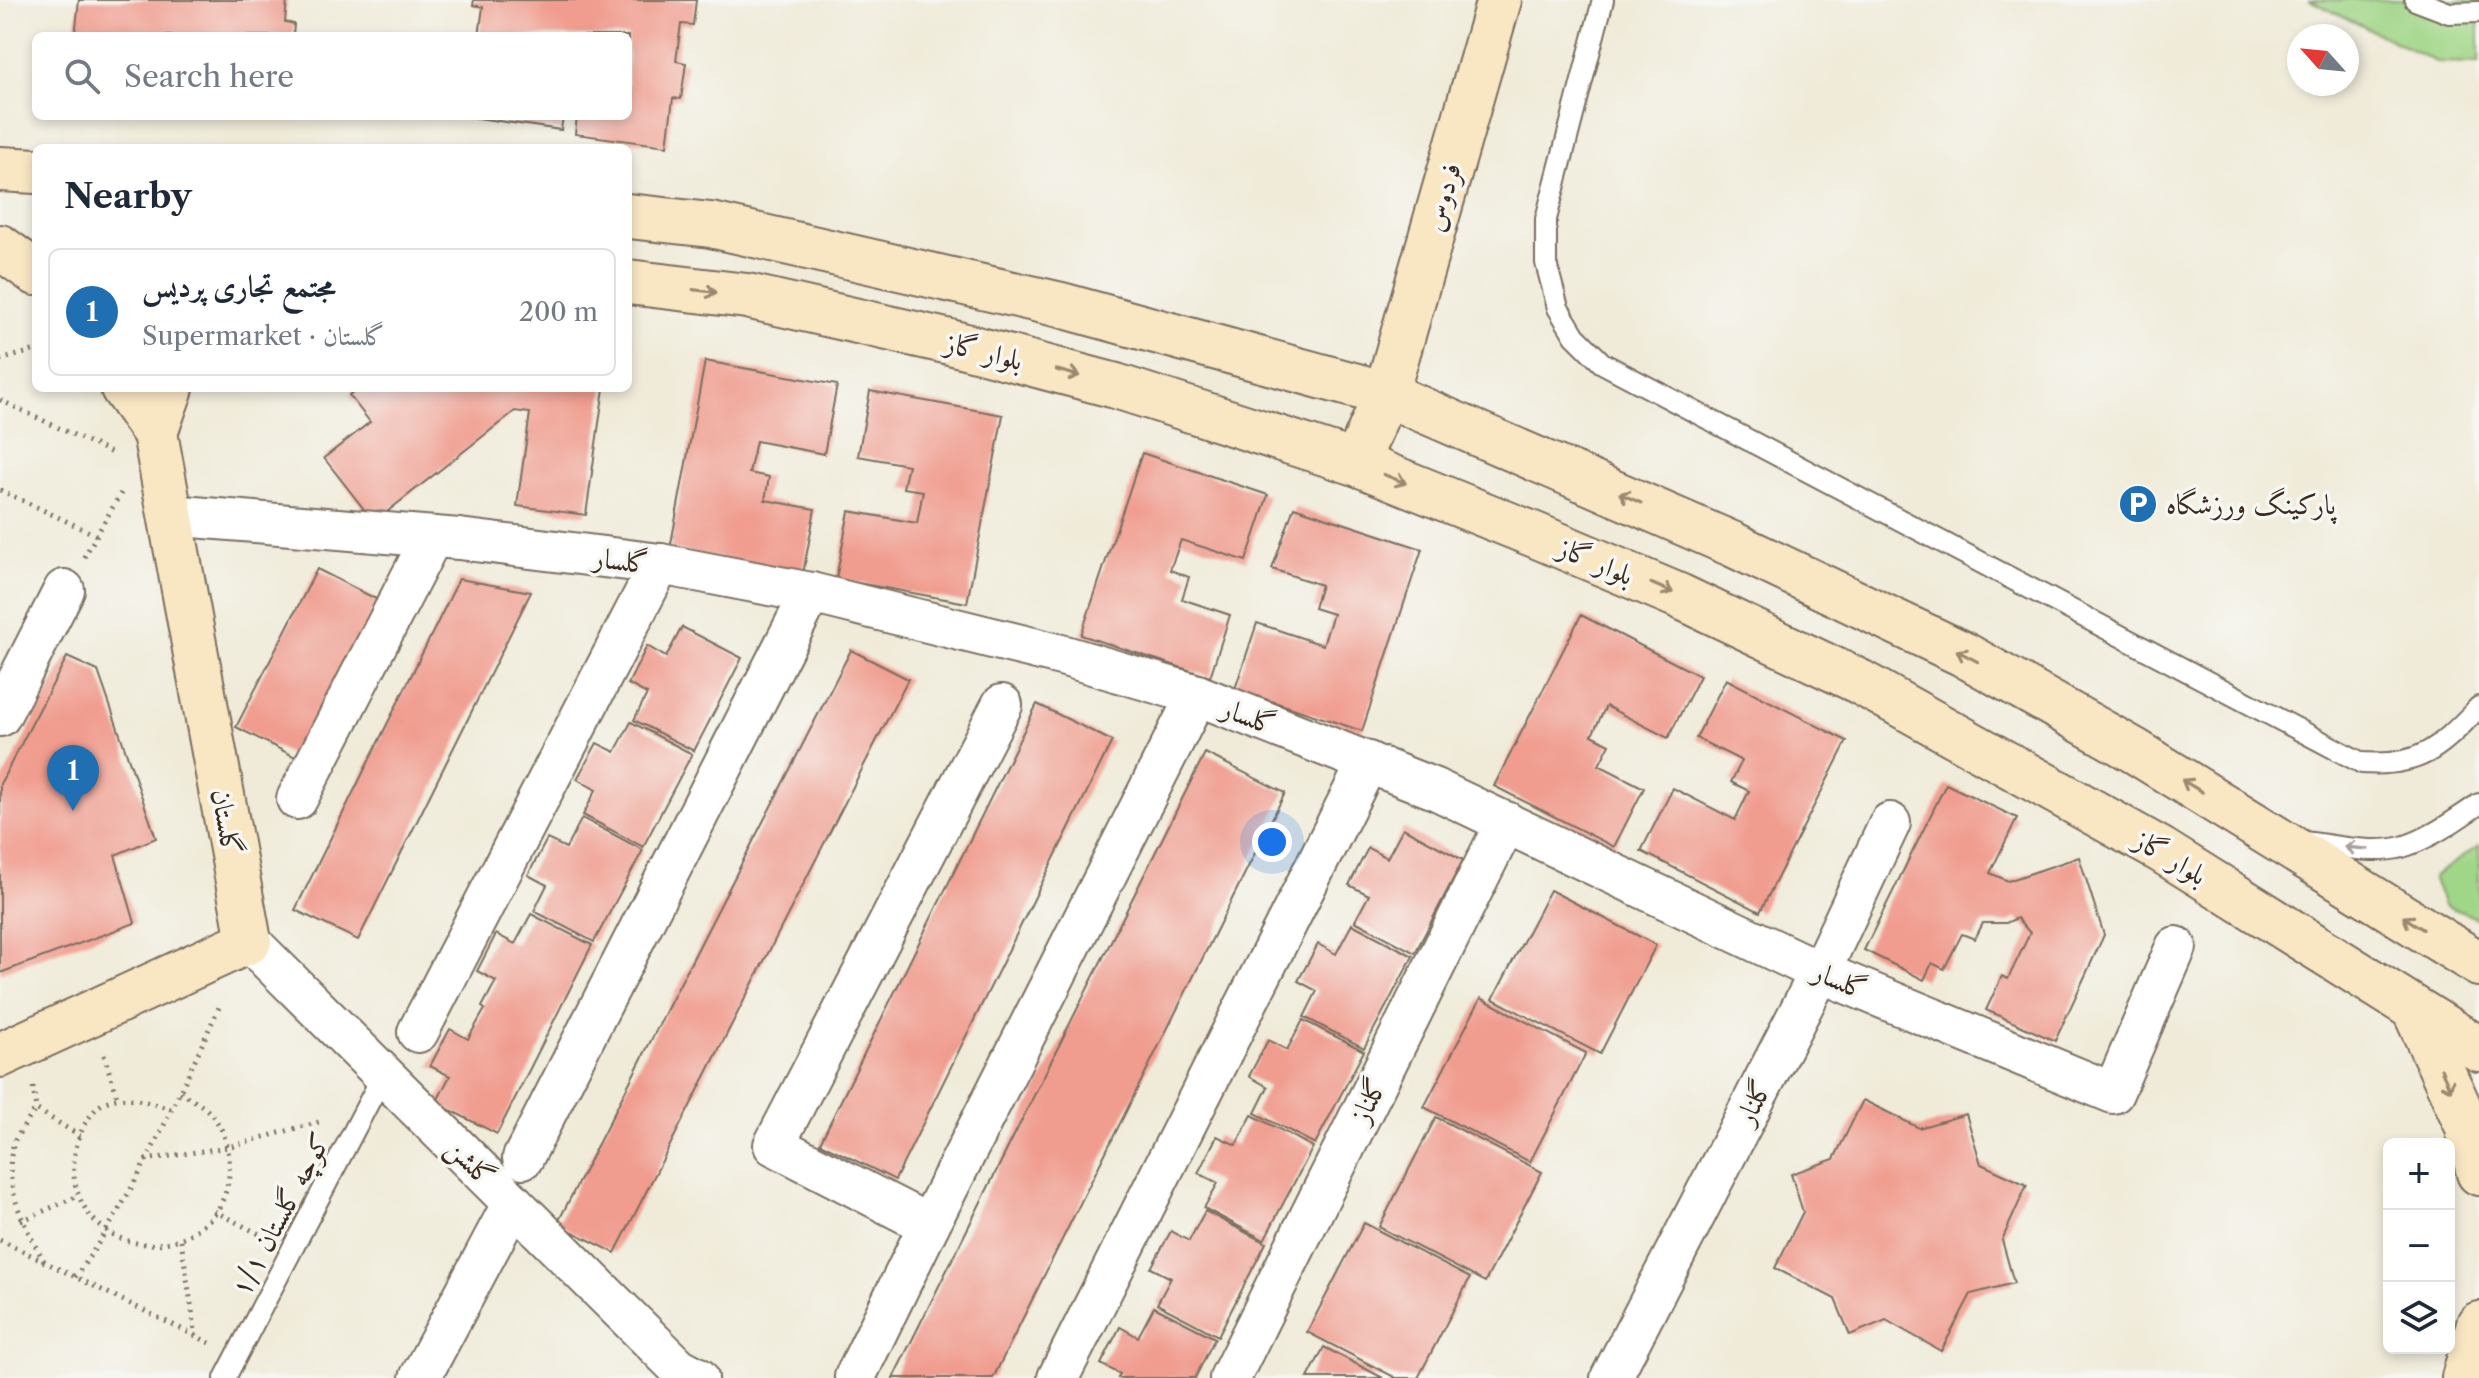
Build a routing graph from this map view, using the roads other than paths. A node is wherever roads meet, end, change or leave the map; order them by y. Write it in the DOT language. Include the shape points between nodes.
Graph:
graph roads {
  1 [pos="1499,0"];
  2 [pos="1603,0"];
  3 [pos="2415,0"];
  4 [pos="2479,12"];
  5 [pos="0,169"];
  6 [pos="32,171"];
  7 [pos="632,216"];
  8 [pos="0,232"];
  9 [pos="32,234"];
  10 [pos="0,247"];
  11 [pos="32,270"];
  12 [pos="632,282"];
  13 [pos="126,392"];
  14 [pos="170,392"];
  15 [pos="1386,394"];
  16 [pos="155,433"];
  17 [pos="1356,463"];
  18 [pos="170,515"];
  19 [pos="432,537"];
  20 [pos="660,564"];
  21 [pos="64,590"];
  22 [pos="811,593"];
  23 [pos="1197,695"];
  24 [pos="1002,705"];
  25 [pos="2479,707"];
  26 [pos="0,716"];
  27 [pos="1368,762"];
  28 [pos="297,799"];
  29 [pos="2479,804"];
  30 [pos="1506,822"];
  31 [pos="1890,823"];
  32 [pos="2281,840"];
  33 [pos="249,941"];
  34 [pos="2176,947"];
  35 [pos="2477,962"];
  36 [pos="1820,972"];
  37 [pos="2414,1009"];
  38 [pos="418,1032"];
  39 [pos="2479,1049"];
  40 [pos="0,1055"];
  41 [pos="383,1075"];
  42 [pos="523,1158"];
  43 [pos="2479,1173"];
  44 [pos="513,1203"];
  45 [pos="929,1225"];
  46 [pos="2479,1324"];
  47 [pos="683,1375"];
  48 [pos="855,1377"];
  49 [pos="225,1378"];
  50 [pos="420,1378"];
  51 [pos="1058,1378"];
  52 [pos="1230,1378"];
  53 [pos="1611,1378"];
  54 [pos="2464,1378"];
  1 -- 15 [label="main road, فردوس"];
  2 -- 25 [label="lane" via="1546,219 1546,263 1558,308 1575,336 1602,363 2362,763 2392,765 2418,759 2447,740"];
  3 -- 4 [label="lane" via="2449,13"];
  5 -- 6 [label="main road"];
  7 -- 15 [label="main road" via="711,225 1061,305"];
  8 -- 9 [label="main road"];
  10 -- 11 [label="main road"];
  12 -- 17 [label="main road, بلوار گاز, one-way" via="747,296 950,342 1116,386"];
  13 -- 16 [label="main road, گلستان"];
  14 -- 16 [label="main road, گلستان"];
  15 -- 17 [label="main road, فردوس"];
  32 -- 15 [label="main road, one-way" via="2135,751 1911,628"];
  16 -- 18 [label="main road, گلستان"];
  17 -- 37 [label="main road, بلوار گاز, one-way" via="1679,596 1860,682 2161,850"];
  18 -- 19 [label="street, گلسار"];
  18 -- 33 [label="main road, گلستان"];
  19 -- 20 [label="street, گلسار"];
  19 -- 28 [label="street"];
  20 -- 22 [label="street, گلسار"];
  20 -- 38 [label="street"];
  21 -- 26 [label="street"];
  22 -- 23 [label="street, گلسار"];
  22 -- 42 [label="street"];
  23 -- 27 [label="street, گلسار"];
  23 -- 45 [label="street"];
  24 -- 45 [label="street" via="774,1145"];
  27 -- 30 [label="street, گلسار"];
  27 -- 51 [label="street"];
  29 -- 32 [label="lane, one-way" via="2441,830 2401,847 2366,849"];
  30 -- 36 [label="street, گلسار"];
  30 -- 52 [label="street, گلناز"];
  31 -- 36 [label="street, گلنار"];
  35 -- 32 [label="main road, one-way"];
  33 -- 40 [label="main road"];
  33 -- 41 [label="street, گلشن"];
  34 -- 36 [label="street, گلسار" via="2113,1093"];
  36 -- 53 [label="street, گلنار"];
  37 -- 39 [label="main road, بلوار گاز"];
  37 -- 43 [label="main road, one-way" via="2467,1125"];
  41 -- 44 [label="street, گلشن"];
  41 -- 49 [label="lane, کوچه گلستان ۱/۱"];
  44 -- 47 [label="street, گلشن"];
  44 -- 50 [label="street"];
  45 -- 48 [label="street"];
  46 -- 54 [label="main road"];
}
